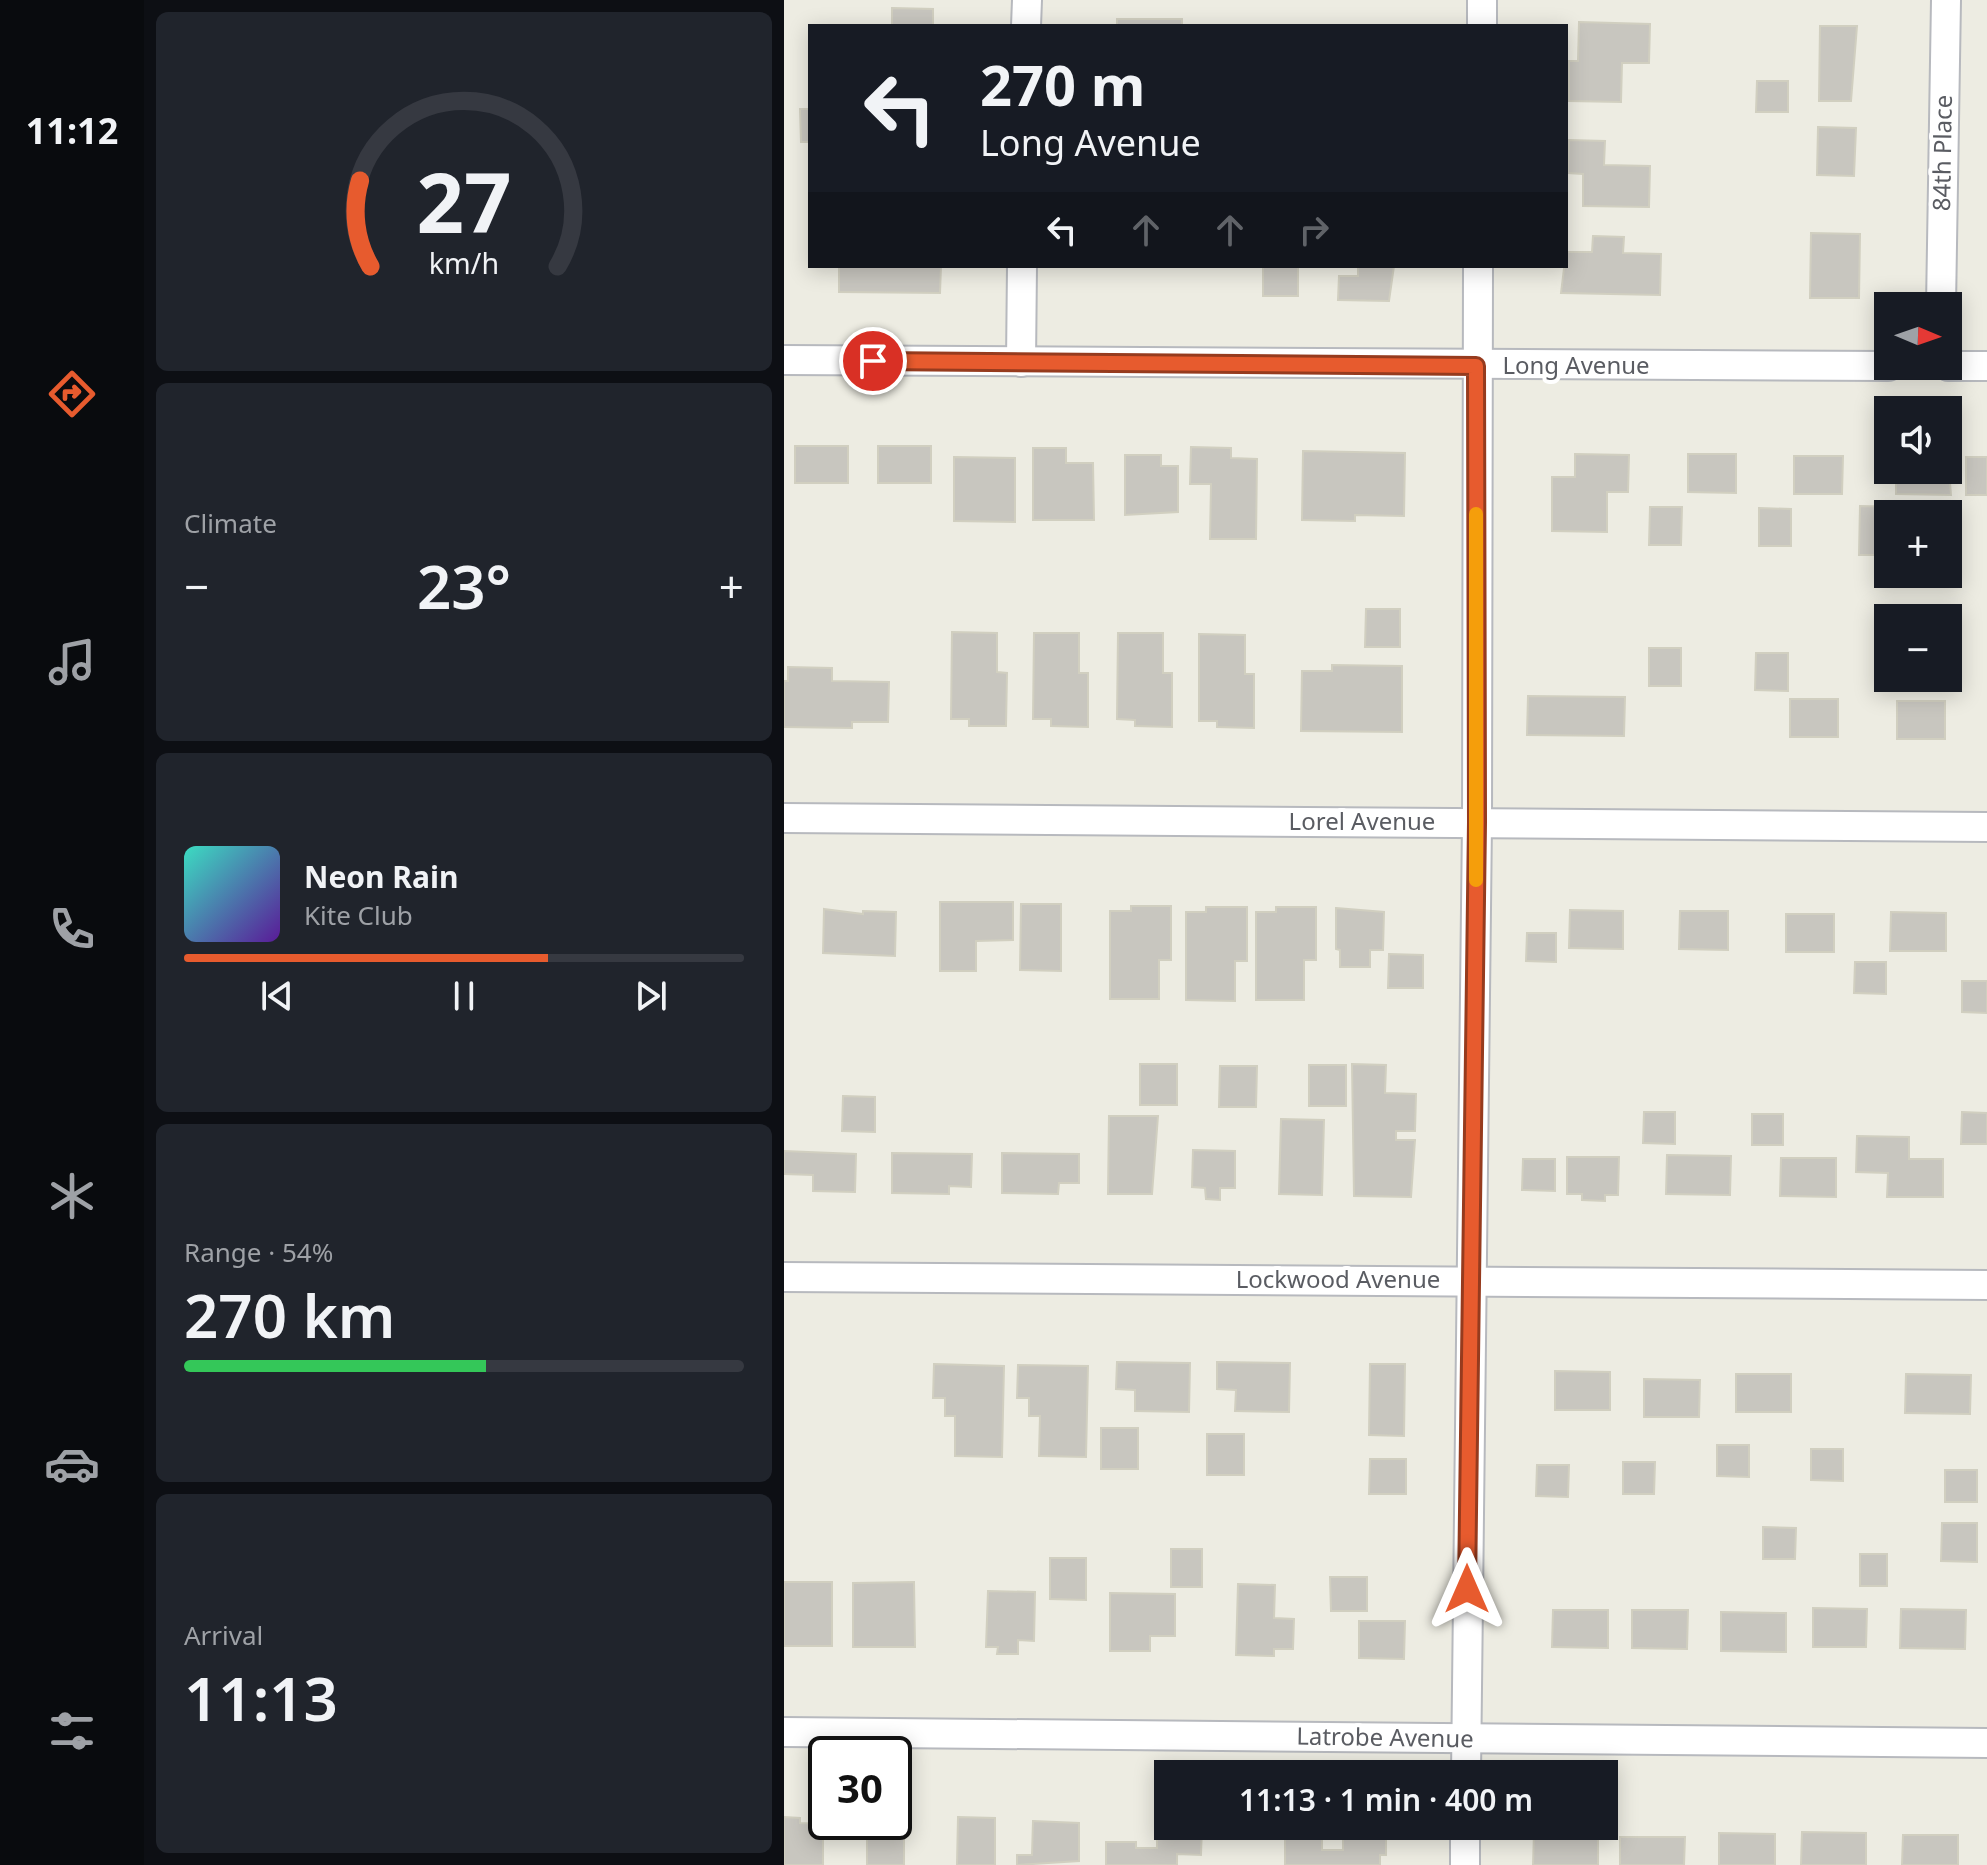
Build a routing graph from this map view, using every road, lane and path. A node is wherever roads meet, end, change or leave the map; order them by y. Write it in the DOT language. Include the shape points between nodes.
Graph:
graph roads {
  1 [pos="1027,0"];
  2 [pos="1482,0"];
  3 [pos="1946,0"];
  4 [pos="1026,24"];
  5 [pos="1482,24"];
  6 [pos="1022,268"];
  7 [pos="1478,268"];
  8 [pos="1941,292"];
  9 [pos="784,360"];
  10 [pos="1021,362"];
  11 [pos="1476,366"];
  12 [pos="1874,366"];
  13 [pos="1962,366"];
  14 [pos="1987,366"];
  15 [pos="784,818"];
  16 [pos="1477,822"];
  17 [pos="1987,827"];
  18 [pos="784,1277"];
  19 [pos="1469,1281"];
  20 [pos="1987,1285"];
  21 [pos="784,1732"];
  22 [pos="1466,1739"];
  23 [pos="1987,1743"];
  24 [pos="1466,1760"];
  25 [pos="1465,1840"];
  26 [pos="1465,1865"];
  1 -- 4 [label="street"];
  2 -- 5 [label="street"];
  3 -- 8 [label="street, 84th Place"];
  6 -- 10 [label="street"];
  7 -- 11 [label="street"];
  9 -- 10 [label="street, Long Avenue"];
  10 -- 11 [label="street, Long Avenue"];
  11 -- 12 [label="street, Long Avenue"];
  11 -- 16 [label="street"];
  13 -- 14 [label="street"];
  15 -- 16 [label="street, Lorel Avenue"];
  16 -- 17 [label="street, Lorel Avenue"];
  16 -- 19 [label="street"];
  18 -- 19 [label="street, Lockwood Avenue"];
  19 -- 20 [label="street, Lockwood Avenue"];
  19 -- 22 [label="street"];
  21 -- 22 [label="street, Latrobe Avenue"];
  22 -- 23 [label="street, Latrobe Avenue"];
  22 -- 24 [label="street"];
  25 -- 26 [label="street"];
}
